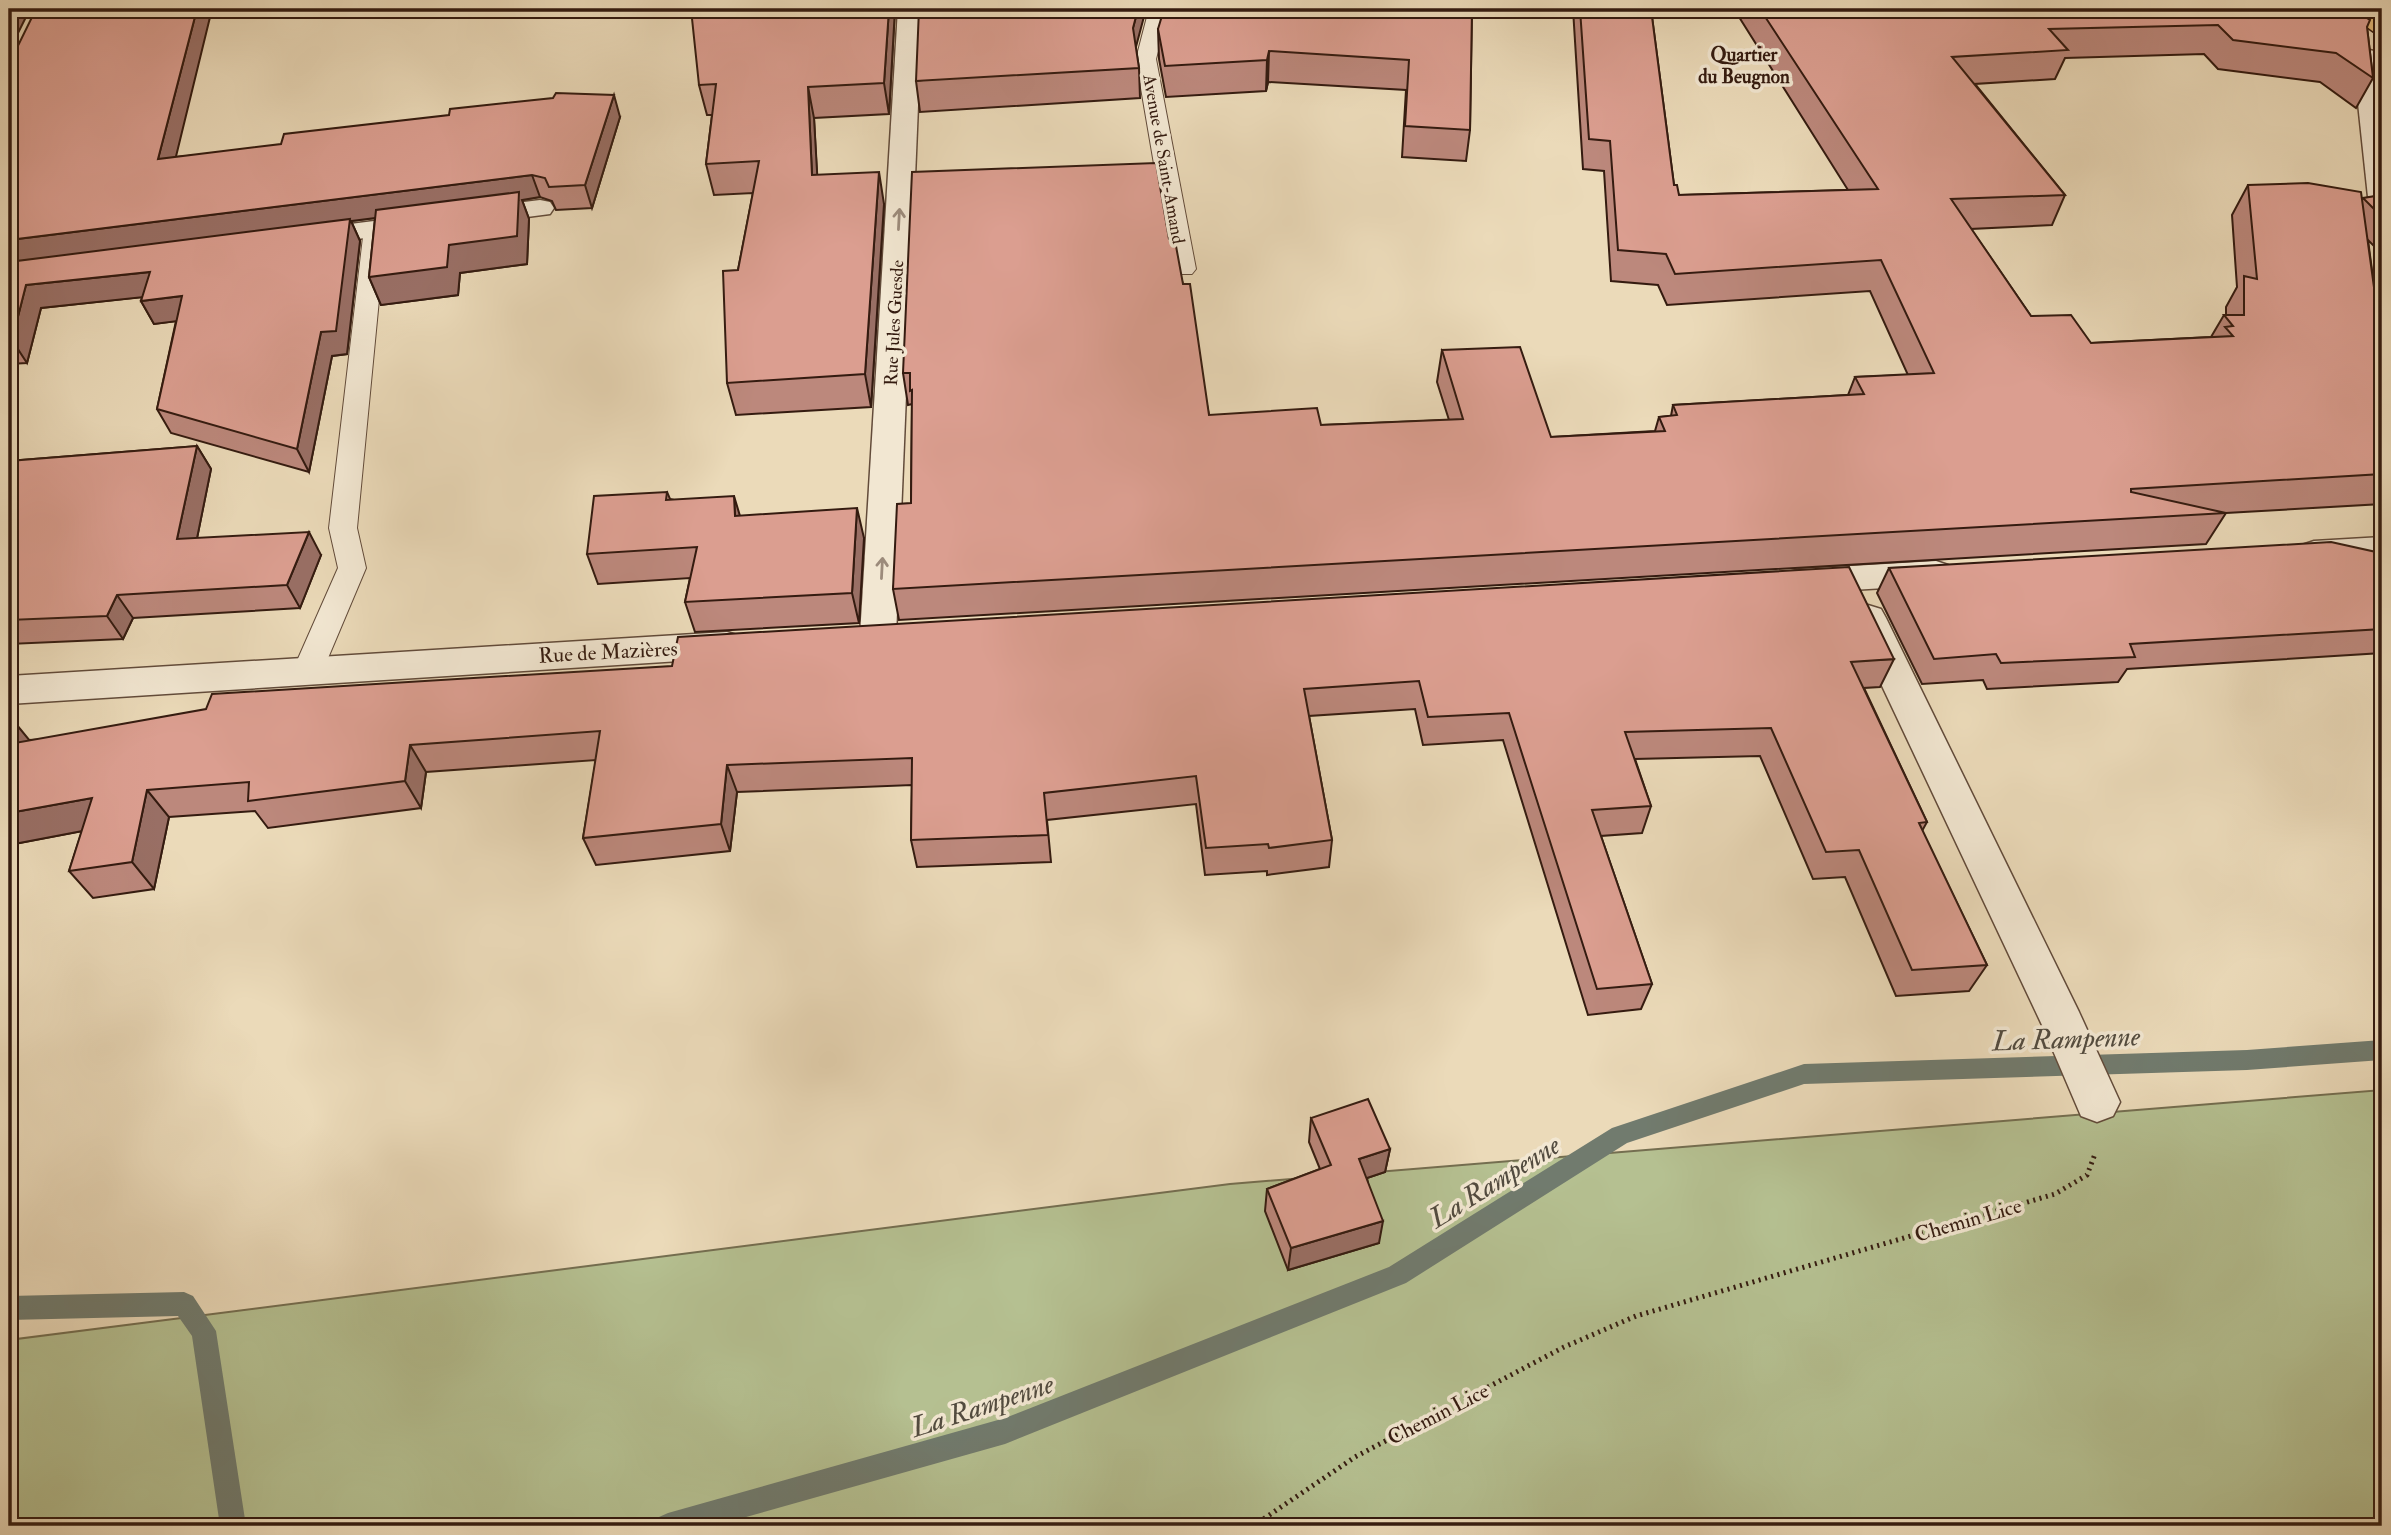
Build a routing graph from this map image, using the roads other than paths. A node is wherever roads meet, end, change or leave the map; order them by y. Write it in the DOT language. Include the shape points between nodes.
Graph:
graph roads {
  1 [pos="910,9"];
  2 [pos="1159,9"];
  3 [pos="2354,9"];
  4 [pos="2382,27"];
  5 [pos="2365,56"];
  6 [pos="2382,197"];
  7 [pos="540,208"];
  8 [pos="375,229"];
  9 [pos="280,241"];
  10 [pos="1184,269"];
  11 [pos="2382,549"];
  12 [pos="2277,555"];
  13 [pos="1974,571"];
  14 [pos="1849,578"];
  15 [pos="1766,583"];
  16 [pos="916,634"];
  17 [pos="878,636"];
  18 [pos="840,638"];
  19 [pos="761,643"];
  20 [pos="308,670"];
  21 [pos="9,690"];
  22 [pos="2097,1102"];
  17 -- 1 [label="street, Rue Jules Guesde, one-way"];
  2 -- 10 [label="lane, Avenue de Saint-Amand" via="1146,59"];
  3 -- 4 [label="main road"];
  5 -- 6 [label="street"];
  7 -- 8 [label="street"];
  8 -- 9 [label="street"];
  8 -- 20 [label="lane" via="342,528 352,568"];
  11 -- 12 [label="street"];
  13 -- 14 [label="street"];
  14 -- 15 [label="street"];
  14 -- 22 [label="street"];
  16 -- 17 [label="street"];
  17 -- 18 [label="street"];
  19 -- 20 [label="street, Rue de Mazières"];
  20 -- 21 [label="street, Rue de Mazières"];
}
